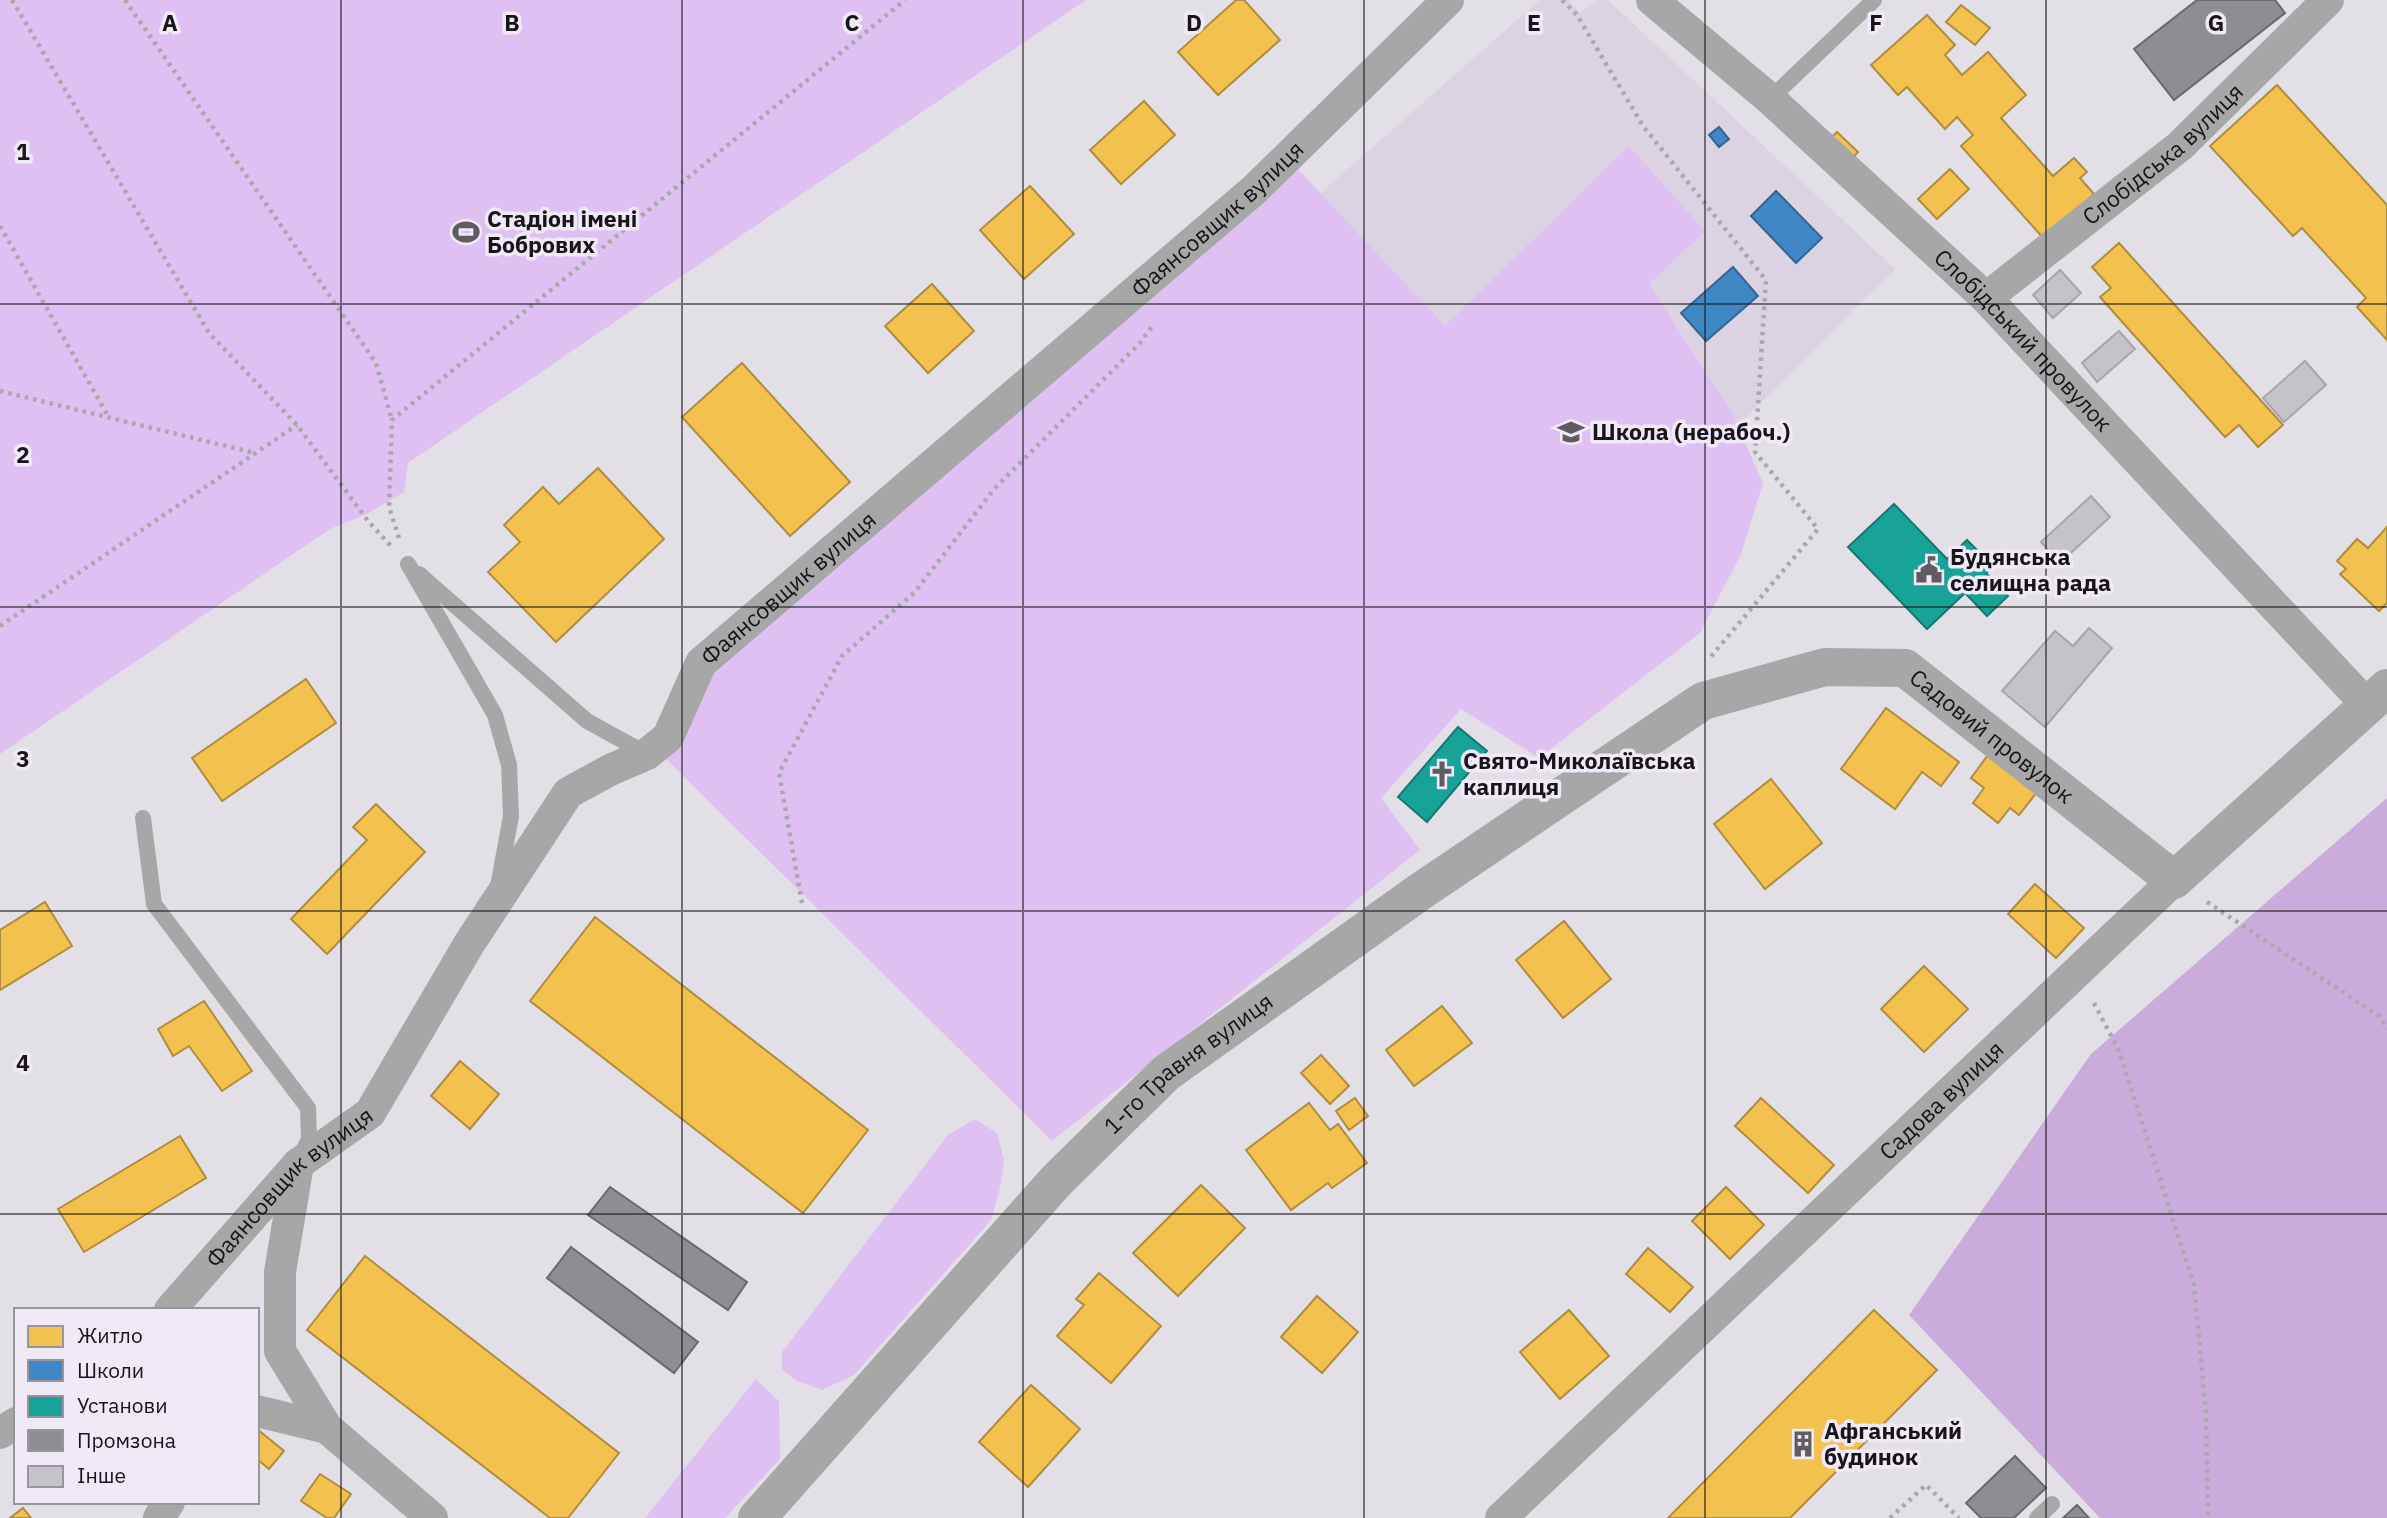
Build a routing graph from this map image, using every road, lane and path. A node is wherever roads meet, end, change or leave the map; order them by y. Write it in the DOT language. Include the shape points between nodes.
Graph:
graph roads {
  1 [pos="12,0"];
  2 [pos="125,0"];
  3 [pos="905,0"];
  4 [pos="1562,0"];
  5 [pos="1652,0"];
  6 [pos="1874,0"];
  7 [pos="2328,0"];
  8 [pos="1441,2"];
  9 [pos="1770,99"];
  10 [pos="0,226"];
  11 [pos="1986,298"];
  12 [pos="1156,321"];
  13 [pos="0,391"];
  14 [pos="108,417"];
  15 [pos="392,420"];
  16 [pos="297,425"];
  17 [pos="256,453"];
  18 [pos="368,521"];
  19 [pos="408,564"];
  20 [pos="0,626"];
  21 [pos="1706,663"];
  22 [pos="2378,697"];
  23 [pos="1703,701"];
  24 [pos="647,754"];
  25 [pos="143,818"];
  26 [pos="2174,880"];
  27 [pos="802,903"];
  28 [pos="469,944"];
  29 [pos="2078,971"];
  30 [pos="2387,1029"];
  31 [pos="298,1164"];
  32 [pos="172,1308"];
  33 [pos="259,1411"];
  34 [pos="327,1428"];
  35 [pos="2052,1504"];
  36 [pos="1506,1516"];
  37 [pos="432,1518"];
  38 [pos="757,1518"];
  39 [pos="1890,1518"];
  40 [pos="1959,1518"];
  41 [pos="2037,1518"];
  42 [pos="2208,1518"];
  1 -- 16 [label="path" via="209,333"];
  2 -- 15 [label="path" via="376,363"];
  3 -- 15 [label="path"];
  4 -- 21 [label="path" via="1577,15 1643,126 1766,280 1755,452 1818,529"];
  5 -- 9 [label="street, Слобідський провулок"];
  6 -- 9 [label="lane"];
  7 -- 11 [label="street, Слобідська вулиця" via="2180,145"];
  8 -- 24 [label="street, Фаянсовщик вулиця" via="1254,190 701,663 668,737"];
  9 -- 11 [label="street, Слобідський провулок"];
  10 -- 14 [label="path"];
  11 -- 22 [label="street, Слобідський провулок"];
  12 -- 27 [label="path" via="1140,343 993,489 915,592 842,656 779,773"];
  13 -- 14 [label="path"];
  14 -- 17 [label="path"];
  15 -- 19 [label="path" via="389,507"];
  16 -- 17 [label="path"];
  16 -- 18 [label="path"];
  17 -- 20 [label="path"];
  19 -- 24 [label="lane" via="587,721"];
  19 -- 28 [label="lane" via="495,715 509,765 511,816 501,876"];
  22 -- 26 [label="street, Садова вулиця"];
  23 -- 26 [label="street, Садовий провулок" via="1825,667 1905,668"];
  23 -- 38 [label="street, 1-го Травня вулиця" via="1420,891 1166,1073 1057,1180"];
  24 -- 28 [label="street, Фаянсовщик вулиця" via="568,793"];
  25 -- 31 [label="lane" via="155,904 308,1108 309,1138"];
  26 -- 29 [label="street, Садова вулиця"];
  26 -- 30 [label="path" via="2379,1016"];
  28 -- 31 [label="street, Фаянсовщик вулиця" via="370,1113"];
  29 -- 36 [label="street, Садова вулиця"];
  29 -- 42 [label="path" via="2119,1051 2194,1285 2206,1413"];
  31 -- 32 [label="street, Фаянсовщик вулиця"];
  31 -- 34 [label="street" via="280,1272 280,1351"];
  33 -- 34 [label="street"];
  34 -- 37 [label="street"];
  35 -- 41 [label="lane"];
  39 -- 40 [label="path" via="1926,1485"];
}
